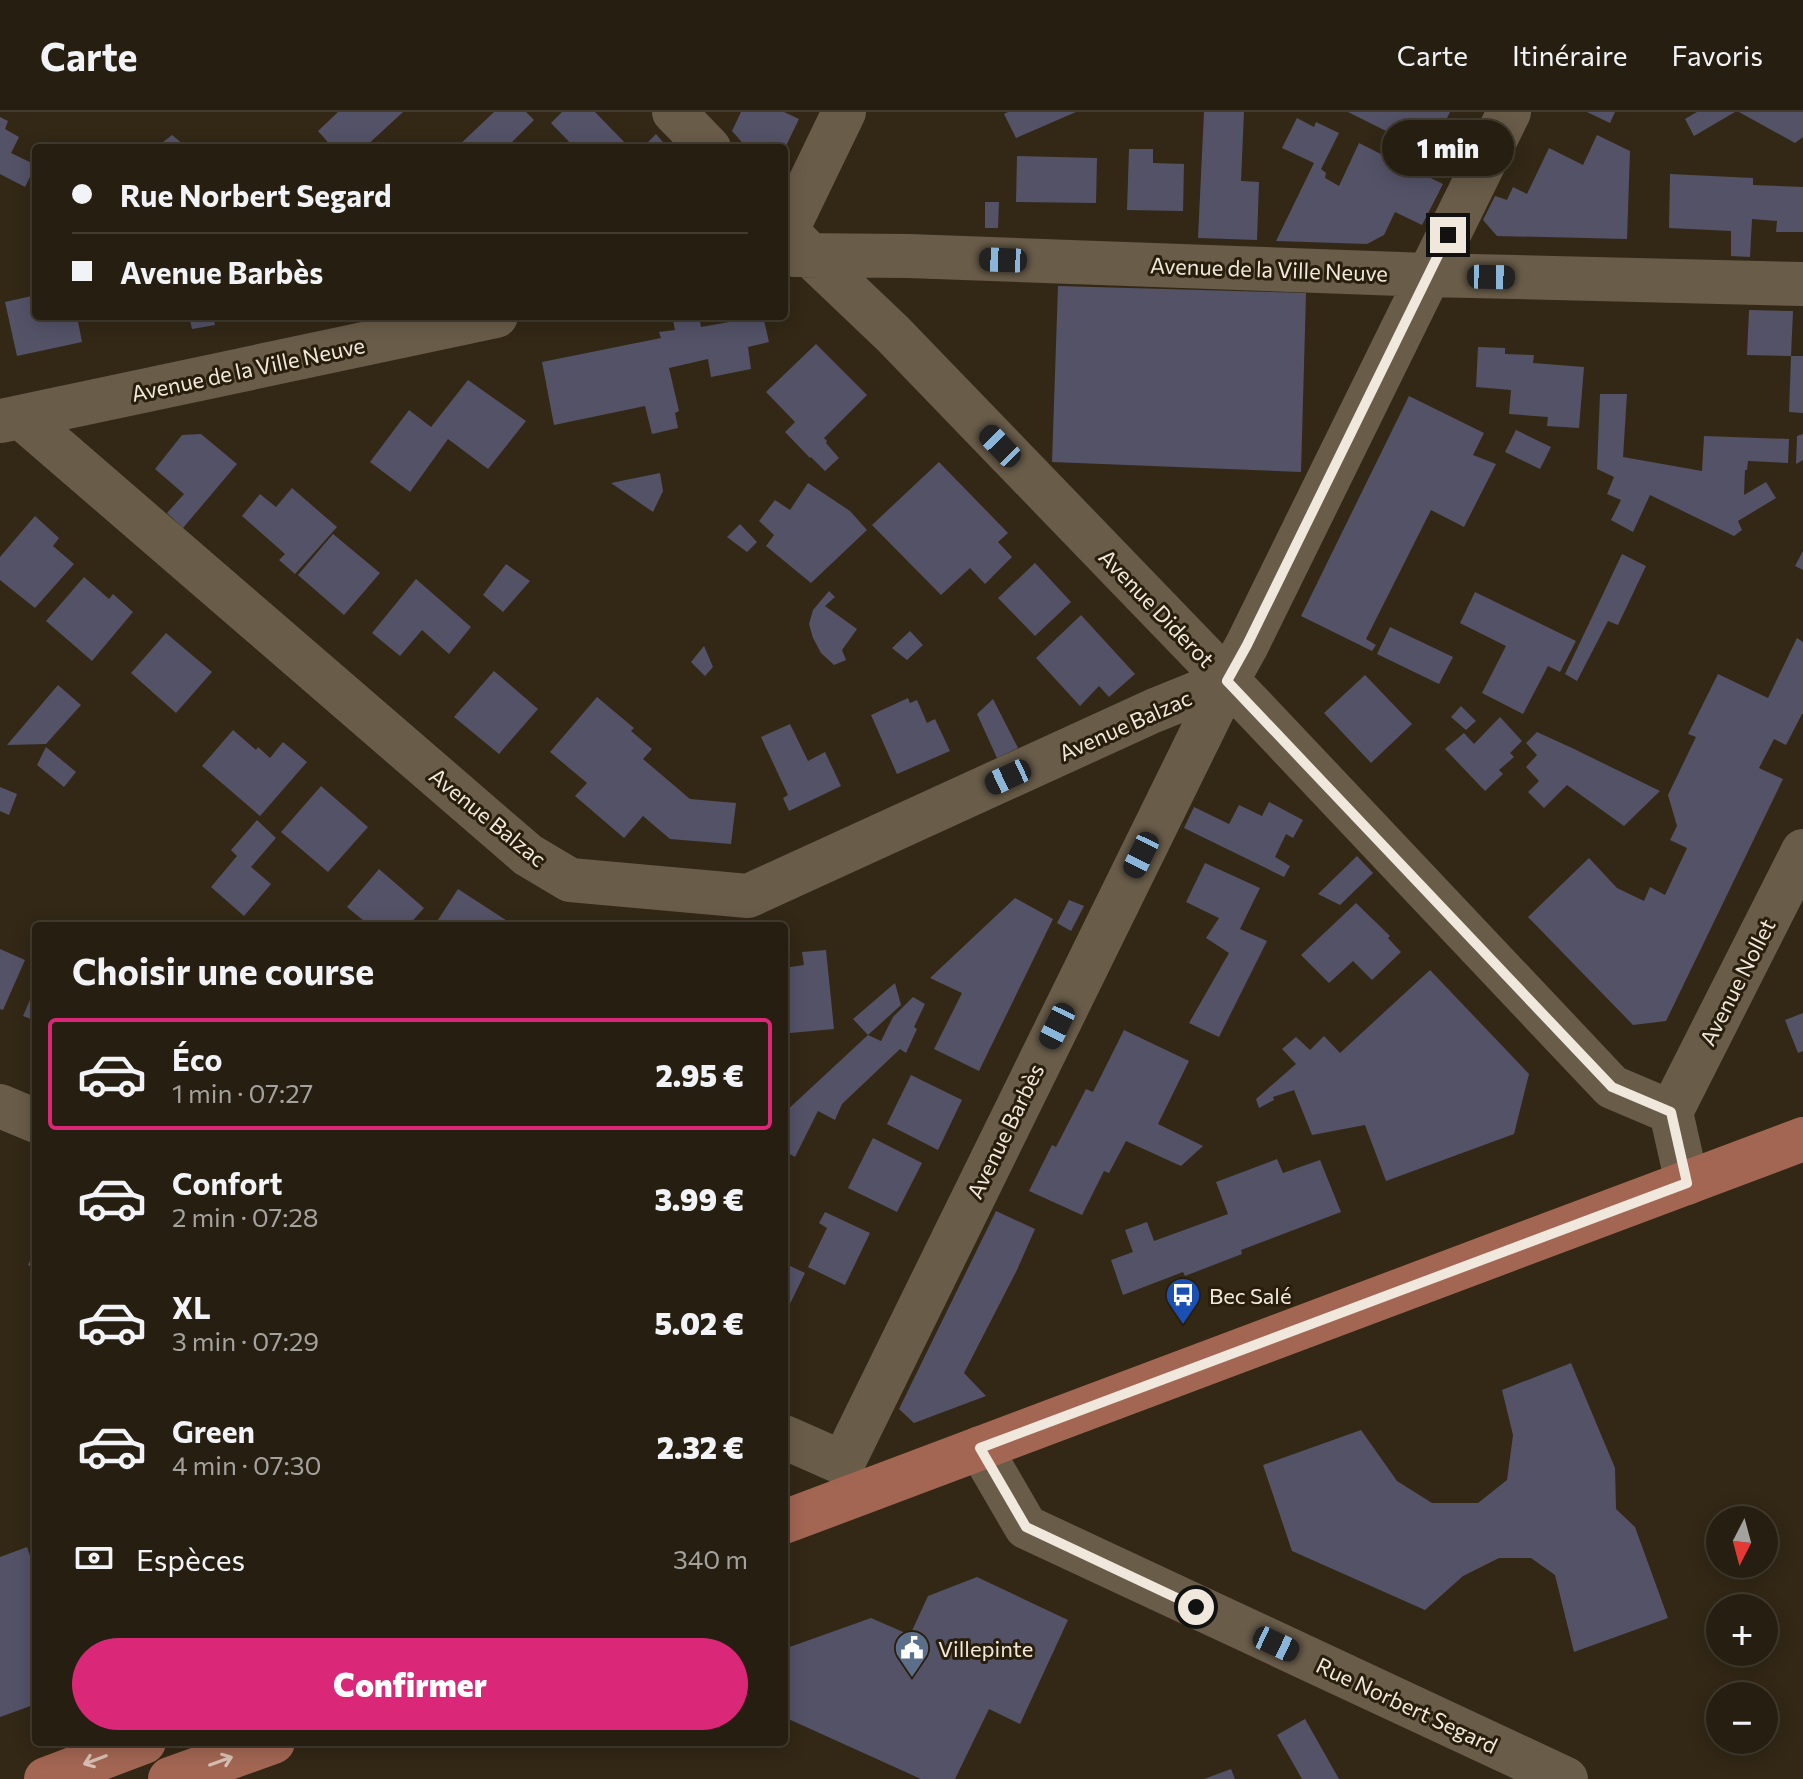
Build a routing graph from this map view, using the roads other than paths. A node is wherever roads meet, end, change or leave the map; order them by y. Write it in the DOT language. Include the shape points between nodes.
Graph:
graph roads {
  1 [pos="674,112"];
  2 [pos="844,112"];
  3 [pos="1509,112"];
  4 [pos="705,144"];
  5 [pos="791,242"];
  6 [pos="1428,275"];
  7 [pos="1803,284"];
  8 [pos="477,320"];
  9 [pos="10,419"];
  10 [pos="1227,681"];
  11 [pos="1803,851"];
  12 [pos="0,1106"];
  13 [pos="1671,1112"];
  14 [pos="32,1119"];
  15 [pos="1803,1139"];
  16 [pos="1687,1183"];
  17 [pos="788,1440"];
  18 [pos="980,1448"];
  19 [pos="850,1479"];
  20 [pos="788,1519"];
  21 [pos="133,1746"];
  22 [pos="262,1746"];
  23 [pos="175,1778"];
  24 [pos="46,1779"];
  25 [pos="1566,1779"];
  1 -- 4 [label="street"];
  2 -- 5 [label="street"];
  3 -- 6 [label="street, Avenue Barbès"];
  5 -- 6 [label="street, Avenue de la Ville Neuve"];
  5 -- 10 [label="street, Avenue Diderot" via="904,345"];
  6 -- 7 [label="street, Avenue de la Ville Neuve"];
  6 -- 10 [label="street, Avenue Barbès"];
  8 -- 9 [label="street, Avenue de la Ville Neuve"];
  9 -- 10 [label="street, Avenue Balzac" via="528,855 570,880 748,896"];
  10 -- 13 [label="street, Avenue Diderot" via="1612,1087"];
  10 -- 19 [label="street, Avenue Barbès"];
  11 -- 13 [label="street, Avenue Nollet"];
  12 -- 14 [label="street"];
  13 -- 16 [label="street"];
  15 -- 16 [label="main road"];
  16 -- 18 [label="main road"];
  17 -- 19 [label="street"];
  18 -- 19 [label="main road"];
  18 -- 25 [label="street, Rue Norbert Segard" via="1026,1527"];
  19 -- 20 [label="main road"];
  21 -- 24 [label="main road, one-way"];
  23 -- 22 [label="main road, one-way"];
}
